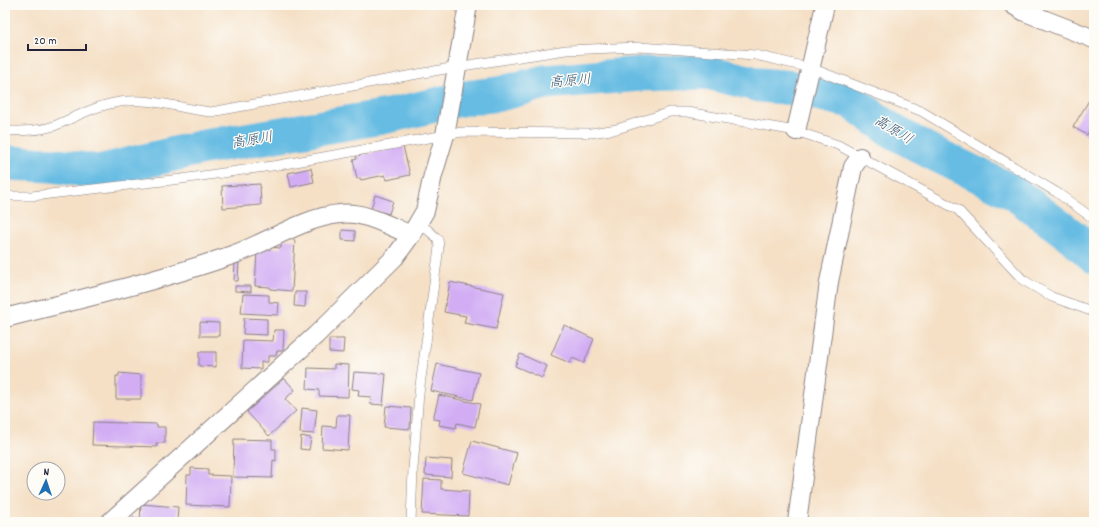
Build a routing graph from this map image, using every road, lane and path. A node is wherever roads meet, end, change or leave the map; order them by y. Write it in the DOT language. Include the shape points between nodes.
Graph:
graph roads {
  1 [pos="468,5"];
  2 [pos="825,5"];
  3 [pos="1013,5"];
  4 [pos="1094,39"];
  5 [pos="811,68"];
  6 [pos="456,69"];
  7 [pos="5,131"];
  8 [pos="796,131"];
  9 [pos="445,132"];
  10 [pos="860,157"];
  11 [pos="5,196"];
  12 [pos="1094,219"];
  13 [pos="415,228"];
  14 [pos="1094,312"];
  15 [pos="5,318"];
  16 [pos="110,522"];
  17 [pos="411,522"];
  18 [pos="797,522"];
  1 -- 6 [label="street"];
  2 -- 5 [label="street"];
  3 -- 4 [label="street"];
  5 -- 6 [label="lane" via="755,55 639,47 566,50"];
  5 -- 8 [label="street"];
  5 -- 12 [label="lane" via="921,111 1056,192"];
  6 -- 7 [label="lane" via="211,112 149,102 120,102 88,110 53,126 26,131"];
  6 -- 9 [label="street"];
  8 -- 9 [label="lane" via="687,112 670,112 617,129 591,133"];
  8 -- 10 [label="lane" via="838,145"];
  9 -- 11 [label="lane" via="279,165 32,196"];
  9 -- 13 [label="street" via="425,211"];
  10 -- 14 [label="lane" via="958,210 1023,280 1052,297"];
  10 -- 18 [label="street" via="853,167 829,282"];
  13 -- 15 [label="street" via="360,214 339,214 314,220 236,254"];
  13 -- 16 [label="street" via="395,257 316,335"];
  13 -- 17 [label="lane" via="438,239 439,247 419,393"];
}
